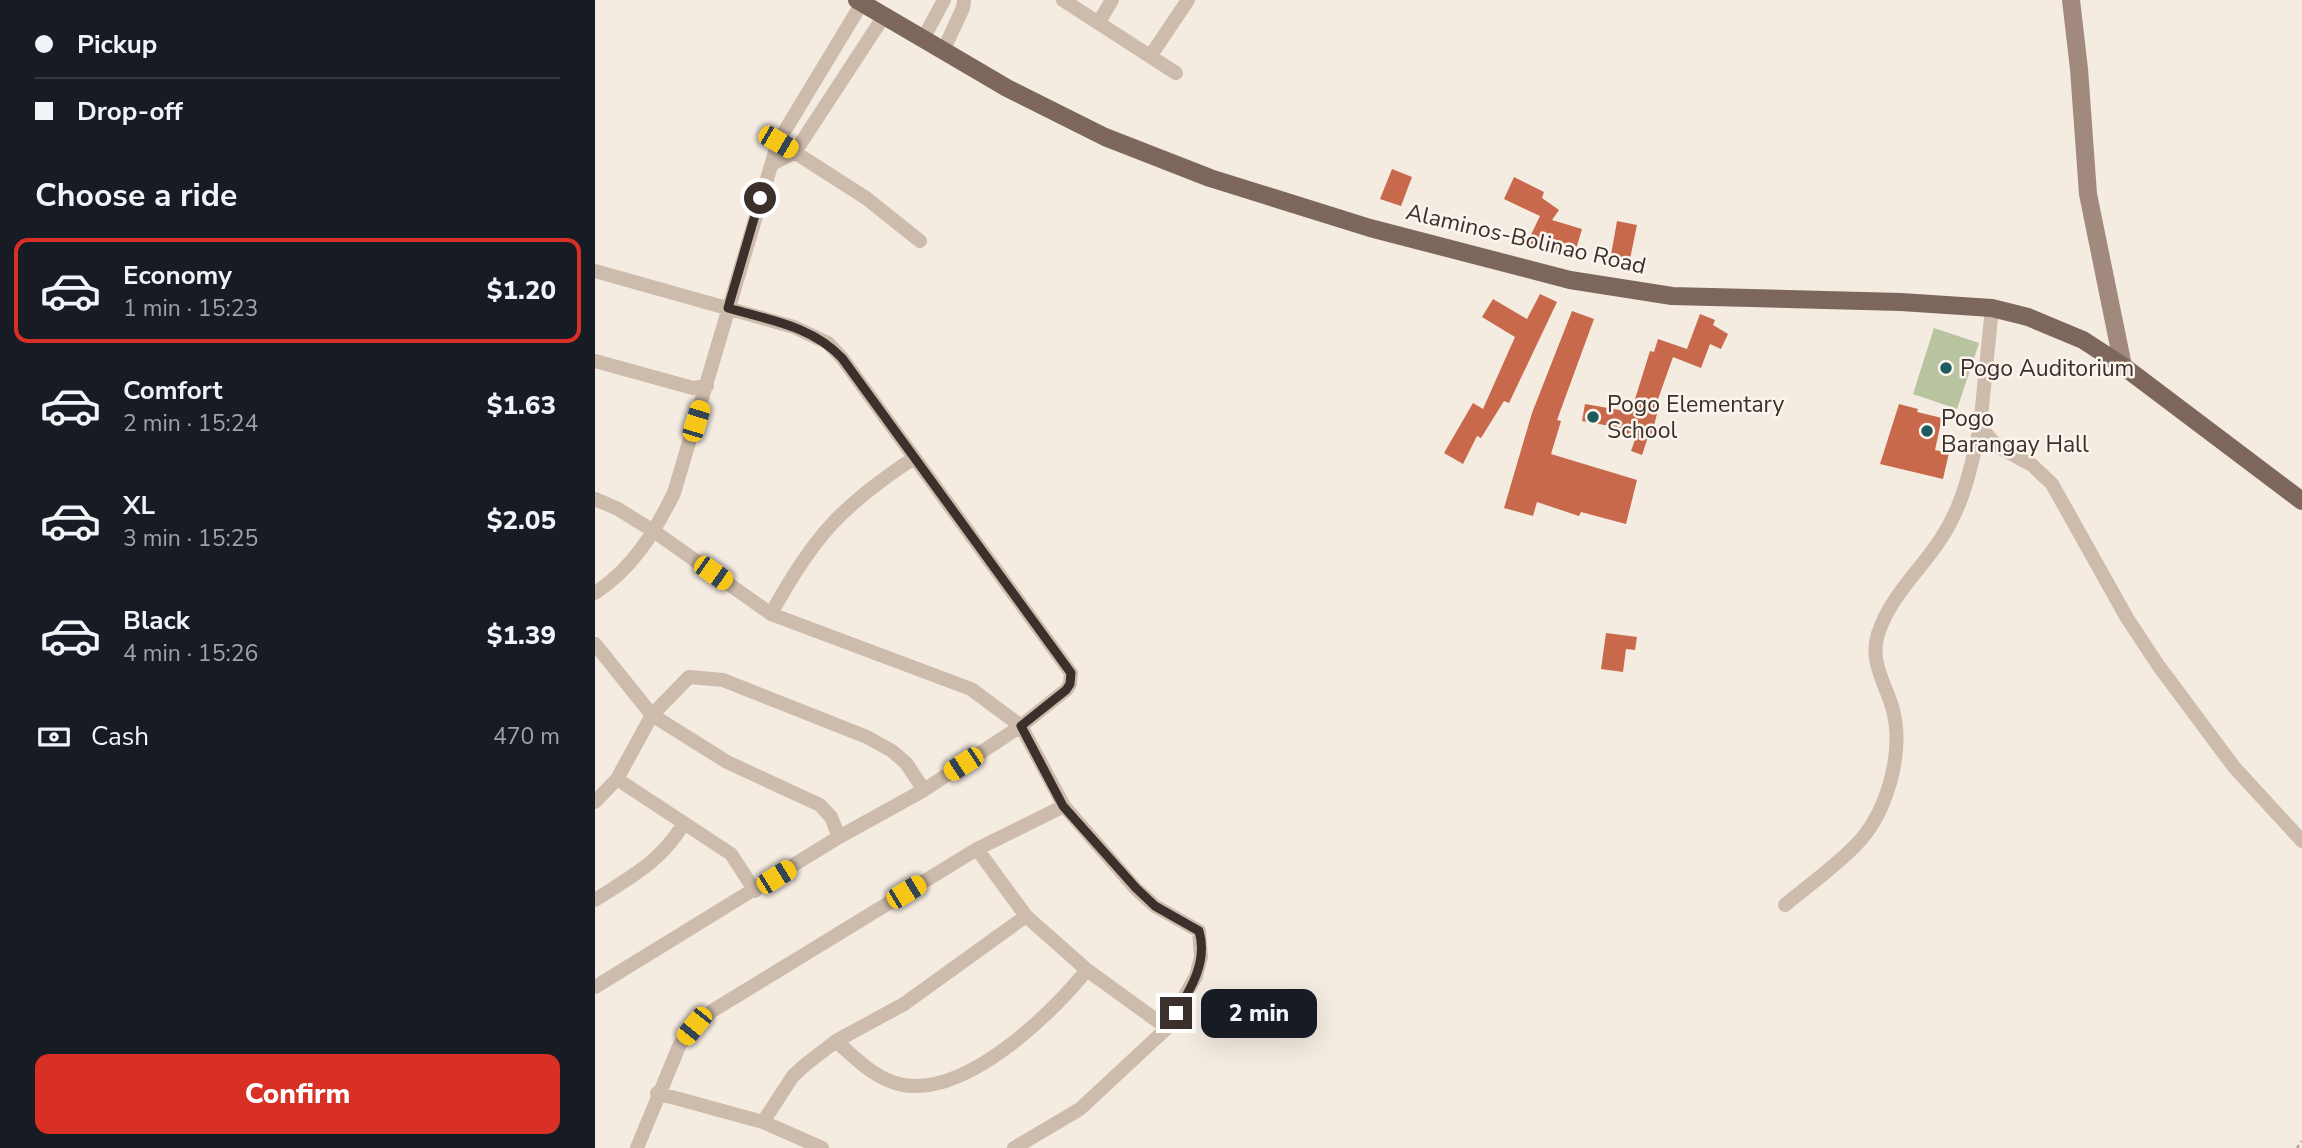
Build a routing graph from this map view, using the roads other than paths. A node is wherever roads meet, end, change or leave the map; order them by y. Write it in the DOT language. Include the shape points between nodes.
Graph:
graph roads {
  1 [pos="944,0"];
  2 [pos="964,0"];
  3 [pos="1063,0"];
  4 [pos="1112,0"];
  5 [pos="1188,0"];
  6 [pos="2071,0"];
  7 [pos="859,2"];
  8 [pos="884,16"];
  9 [pos="1099,22"];
  10 [pos="923,39"];
  11 [pos="943,51"];
  12 [pos="1151,55"];
  13 [pos="1176,73"];
  14 [pos="778,142"];
  15 [pos="796,152"];
  16 [pos="774,163"];
  17 [pos="920,241"];
  18 [pos="595,271"];
  19 [pos="728,308"];
  20 [pos="1992,308"];
  21 [pos="595,361"];
  22 [pos="2123,366"];
  23 [pos="707,386"];
  24 [pos="1980,428"];
  25 [pos="914,458"];
  26 [pos="595,499"];
  27 [pos="2302,501"];
  28 [pos="655,532"];
  29 [pos="595,593"];
  30 [pos="771,614"];
  31 [pos="595,644"];
  32 [pos="652,715"];
  33 [pos="1021,726"];
  34 [pos="617,779"];
  35 [pos="924,790"];
  36 [pos="595,802"];
  37 [pos="1063,806"];
  38 [pos="683,825"];
  39 [pos="839,837"];
  40 [pos="2302,841"];
  41 [pos="977,849"];
  42 [pos="755,891"];
  43 [pos="595,900"];
  44 [pos="1785,905"];
  45 [pos="1026,916"];
  46 [pos="1087,971"];
  47 [pos="595,987"];
  48 [pos="1167,1028"];
  49 [pos="836,1041"];
  50 [pos="657,1093"];
  51 [pos="763,1122"];
  52 [pos="637,1148"];
  53 [pos="822,1148"];
  54 [pos="1014,1148"];
  1 -- 10 [label="street"];
  2 -- 11 [label="street"];
  3 -- 9 [label="street"];
  4 -- 9 [label="street"];
  5 -- 12 [label="street"];
  6 -- 22 [label="street" via="2088,194"];
  7 -- 8 [label="main road, Alaminos-Bolinao Road"];
  7 -- 14 [label="street"];
  8 -- 10 [label="main road, Alaminos-Bolinao Road"];
  8 -- 15 [label="street"];
  9 -- 12 [label="street"];
  10 -- 11 [label="main road, Alaminos-Bolinao Road"];
  11 -- 20 [label="main road, Alaminos-Bolinao Road" via="1007,89 1105,137 1210,178 1370,228 1570,280 1672,296"];
  12 -- 13 [label="street"];
  14 -- 15 [label="street"];
  14 -- 16 [label="street"];
  15 -- 16 [label="street"];
  15 -- 17 [label="street"];
  16 -- 19 [label="street" via="753,216"];
  18 -- 19 [label="street"];
  19 -- 23 [label="street"];
  19 -- 25 [label="street" via="794,327 828,343"];
  20 -- 22 [label="main road, Alaminos-Bolinao Road" via="2062,331"];
  20 -- 24 [label="street"];
  21 -- 23 [label="street" via="693,388"];
  22 -- 27 [label="main road, Alaminos-Bolinao Road"];
  23 -- 28 [label="street" via="674,494"];
  24 -- 40 [label="street" via="1997,446 2032,465 2052,484 2158,665 2234,767"];
  24 -- 44 [label="street" via="1959,504 1942,537 1890,607 1877,636 1875,656 1898,730 1891,779 1871,824 1855,846"];
  25 -- 30 [label="street" via="865,491 824,530 797,566"];
  25 -- 33 [label="street" via="1071,673 1066,690"];
  26 -- 28 [label="street"];
  28 -- 29 [label="street" via="614,581"];
  28 -- 30 [label="street"];
  30 -- 33 [label="street" via="956,681"];
  31 -- 32 [label="street"];
  32 -- 34 [label="street"];
  32 -- 35 [label="street" via="689,677 723,680 892,751 907,763"];
  32 -- 39 [label="street" via="727,762 820,805"];
  33 -- 35 [label="street"];
  33 -- 37 [label="street"];
  34 -- 36 [label="street"];
  34 -- 38 [label="street"];
  35 -- 39 [label="street"];
  37 -- 41 [label="street"];
  37 -- 48 [label="street" via="1145,897 1199,931 1201,957 1196,976"];
  38 -- 42 [label="street" via="731,854"];
  38 -- 43 [label="street" via="655,861"];
  39 -- 42 [label="street"];
  41 -- 45 [label="street"];
  41 -- 50 [label="street" via="712,1011 680,1044"];
  42 -- 47 [label="street"];
  45 -- 46 [label="street"];
  45 -- 49 [label="street" via="904,1004"];
  46 -- 48 [label="street"];
  46 -- 49 [label="street" via="1053,1010 1015,1043 941,1085 900,1084 866,1068"];
  48 -- 54 [label="street" via="1080,1109"];
  49 -- 51 [label="street" via="793,1076"];
  50 -- 51 [label="street"];
  50 -- 52 [label="street"];
  51 -- 53 [label="street"];
}
